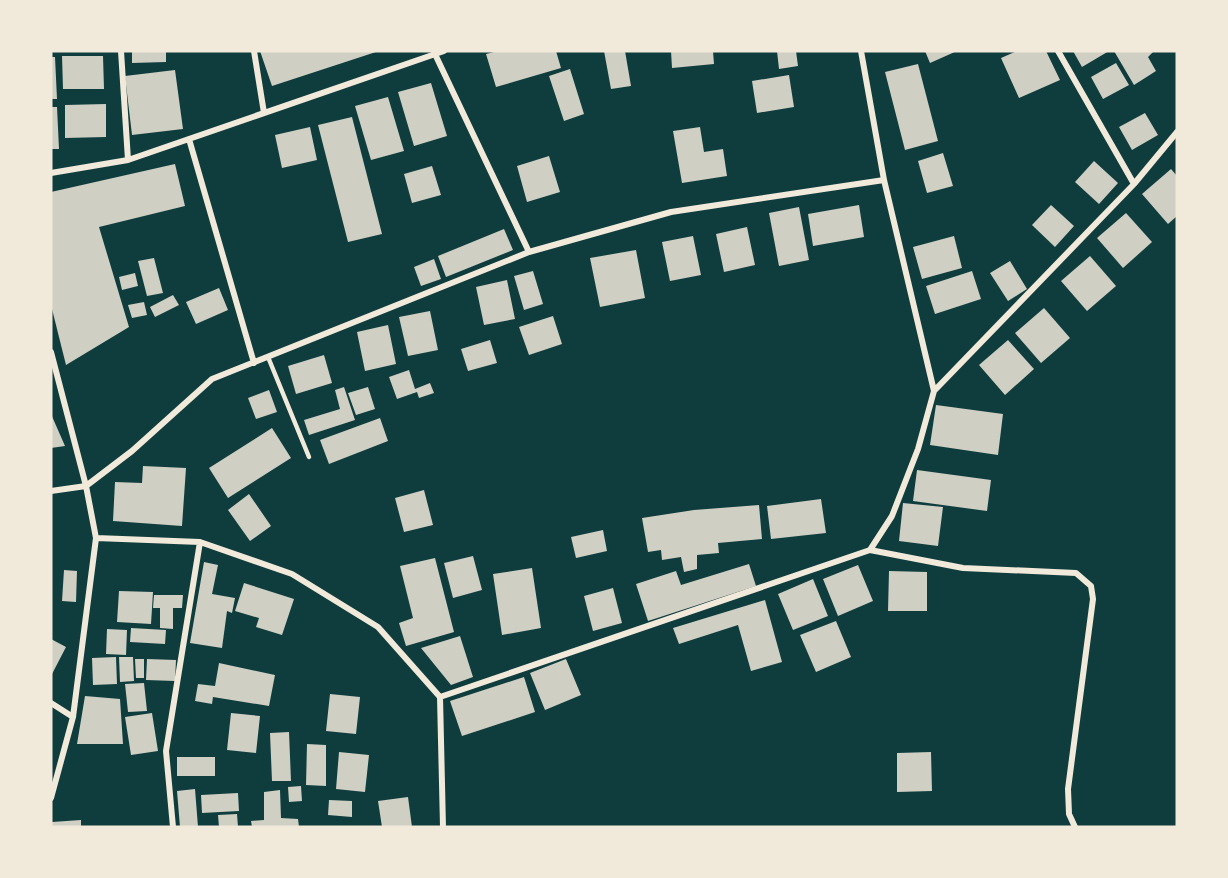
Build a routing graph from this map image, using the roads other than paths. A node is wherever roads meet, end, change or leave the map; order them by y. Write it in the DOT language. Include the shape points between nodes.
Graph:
graph roads {
  1 [pos="121,51"];
  2 [pos="254,51"];
  3 [pos="444,51"];
  4 [pos="861,51"];
  5 [pos="1058,51"];
  6 [pos="435,52"];
  7 [pos="264,113"];
  8 [pos="1177,132"];
  9 [pos="189,139"];
  10 [pos="128,160"];
  11 [pos="51,172"];
  12 [pos="884,180"];
  13 [pos="1134,184"];
  14 [pos="529,252"];
  15 [pos="51,352"];
  16 [pos="267,357"];
  17 [pos="254,363"];
  18 [pos="934,391"];
  19 [pos="309,457"];
  20 [pos="86,486"];
  21 [pos="51,491"];
  22 [pos="96,538"];
  23 [pos="200,542"];
  24 [pos="870,550"];
  25 [pos="440,697"];
  26 [pos="51,703"];
  27 [pos="72,717"];
  28 [pos="51,798"];
  29 [pos="172,827"];
  30 [pos="443,827"];
  31 [pos="1075,827"];
  1 -- 10 [label="street"];
  2 -- 7 [label="street"];
  3 -- 6 [label="street"];
  4 -- 12 [label="street"];
  5 -- 13 [label="street"];
  6 -- 7 [label="street"];
  6 -- 14 [label="street"];
  7 -- 9 [label="street"];
  8 -- 13 [label="street"];
  9 -- 10 [label="street"];
  9 -- 17 [label="street"];
  10 -- 11 [label="street"];
  12 -- 14 [label="street" via="671,212"];
  12 -- 18 [label="street"];
  13 -- 18 [label="street"];
  14 -- 16 [label="street"];
  15 -- 20 [label="street"];
  16 -- 17 [label="street"];
  16 -- 19 [label="lane"];
  17 -- 20 [label="street" via="212,379 132,451"];
  18 -- 24 [label="street" via="918,449 892,516"];
  20 -- 21 [label="street"];
  20 -- 22 [label="street"];
  22 -- 23 [label="street"];
  22 -- 27 [label="street"];
  23 -- 25 [label="street" via="292,574 378,627"];
  23 -- 29 [label="street" via="166,751"];
  24 -- 25 [label="street"];
  24 -- 31 [label="street" via="963,568 1076,573 1090,586 1093,599 1068,789 1069,814"];
  25 -- 30 [label="street"];
  26 -- 27 [label="street"];
  27 -- 28 [label="street"];
}
